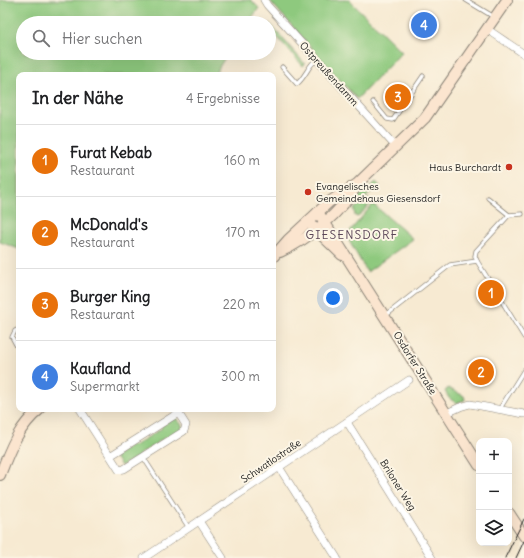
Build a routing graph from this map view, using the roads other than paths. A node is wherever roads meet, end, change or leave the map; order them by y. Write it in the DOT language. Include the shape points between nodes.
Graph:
graph roads {
  1 [pos="264,0"];
  2 [pos="466,0"];
  3 [pos="507,0"];
  4 [pos="494,17"];
  5 [pos="487,29"];
  6 [pos="524,54"];
  7 [pos="316,60"];
  8 [pos="282,67"];
  9 [pos="424,76"];
  10 [pos="373,102"];
  11 [pos="396,147"];
  12 [pos="357,184"];
  13 [pos="488,198"];
  14 [pos="318,212"];
  15 [pos="522,214"];
  16 [pos="510,215"];
  17 [pos="326,220"];
  18 [pos="308,221"];
  19 [pos="316,230"];
  20 [pos="276,255"];
  21 [pos="477,261"];
  22 [pos="349,263"];
  23 [pos="385,316"];
  24 [pos="16,330"];
  25 [pos="524,337"];
  26 [pos="16,344"];
  27 [pos="524,370"];
  28 [pos="409,380"];
  29 [pos="499,410"];
  30 [pos="37,412"];
  31 [pos="82,412"];
  32 [pos="447,413"];
  33 [pos="524,414"];
  34 [pos="346,422"];
  35 [pos="110,456"];
  36 [pos="146,460"];
  37 [pos="476,460"];
  38 [pos="279,467"];
  39 [pos="0,475"];
  40 [pos="512,518"];
  41 [pos="199,521"];
  42 [pos="189,528"];
  43 [pos="524,536"];
  44 [pos="144,558"];
  45 [pos="223,558"];
  46 [pos="337,558"];
  47 [pos="432,558"];
  1 -- 7 [label="street, Ostpreußendamm"];
  2 -- 4 [label="lane"];
  3 -- 4 [label="main road"];
  4 -- 5 [label="main road"];
  5 -- 6 [label="street"];
  5 -- 11 [label="main road" via="430,111"];
  7 -- 8 [label="lane" via="297,84"];
  7 -- 11 [label="street, Ostpreußendamm"];
  9 -- 10 [label="lane" via="393,120 387,119"];
  11 -- 12 [label="main road"];
  12 -- 14 [label="main road" via="342,192"];
  12 -- 17 [label="main road" via="348,200"];
  13 -- 16 [label="lane"];
  14 -- 17 [label="main road, Osdorfer Straße"];
  14 -- 18 [label="main road"];
  15 -- 16 [label="lane"];
  16 -- 21 [label="lane" via="476,251"];
  17 -- 19 [label="main road"];
  17 -- 22 [label="main road, Osdorfer Straße"];
  18 -- 19 [label="main road, Osdorfer Straße"];
  18 -- 20 [label="main road"];
  19 -- 20 [label="main road"];
  19 -- 22 [label="main road, Osdorfer Straße"];
  21 -- 23 [label="lane" via="450,265"];
  21 -- 25 [label="lane"];
  22 -- 23 [label="main road, Osdorfer Straße"];
  23 -- 32 [label="main road, Osdorfer Straße"];
  24 -- 26 [label="lane" via="12,337"];
  27 -- 29 [label="lane"];
  28 -- 34 [label="street, Schwatlostraße"];
  29 -- 32 [label="street" via="468,405"];
  29 -- 33 [label="street"];
  30 -- 39 [label="main road" via="17,434"];
  31 -- 35 [label="street"];
  32 -- 37 [label="main road, Osdorfer Straße"];
  34 -- 38 [label="street, Schwatlostraße"];
  34 -- 47 [label="street, Briloner Weg"];
  35 -- 35 [label="street" via="119,470 124,469 184,431 186,425 179,414 175,415"];
  36 -- 42 [label="lane"];
  38 -- 41 [label="street, Schwatlostraße"];
  38 -- 46 [label="street"];
  40 -- 43 [label="main road"];
  41 -- 42 [label="street, Schwatlostraße"];
  41 -- 45 [label="street"];
  42 -- 44 [label="street, Schwatlostraße"];
}
